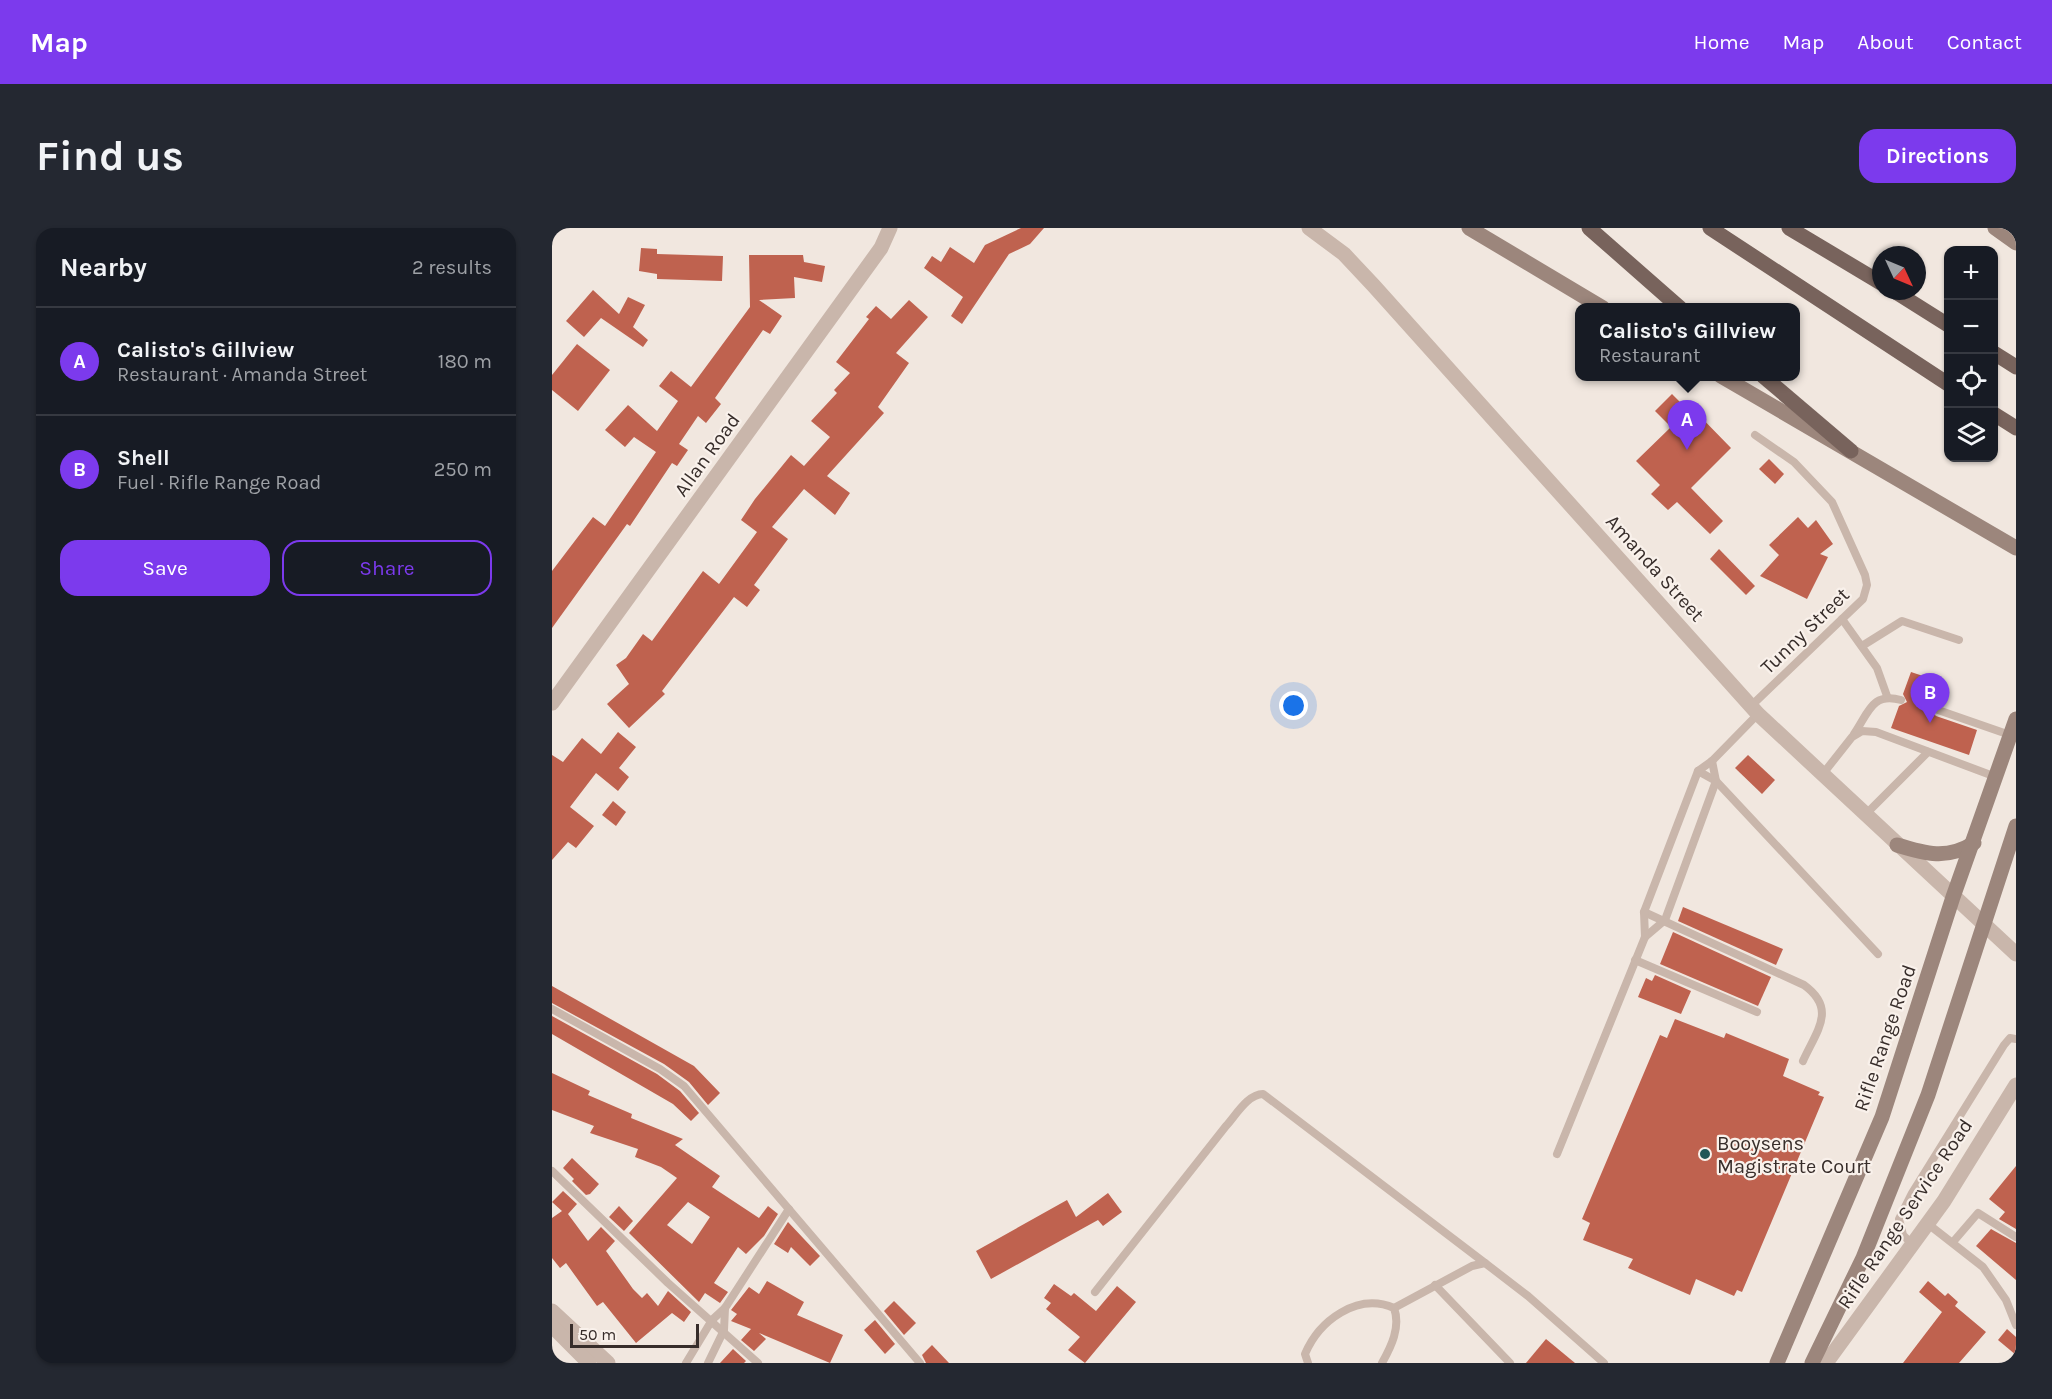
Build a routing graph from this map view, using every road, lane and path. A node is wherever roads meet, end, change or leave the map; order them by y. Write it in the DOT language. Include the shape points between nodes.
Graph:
graph roads {
  1 [pos="890,228"];
  2 [pos="1309,228"];
  3 [pos="1469,228"];
  4 [pos="1588,228"];
  5 [pos="1710,228"];
  6 [pos="1789,228"];
  7 [pos="1995,228"];
  8 [pos="2016,243"];
  9 [pos="1872,278"];
  10 [pos="1908,300"];
  11 [pos="1595,303"];
  12 [pos="1674,303"];
  13 [pos="1944,322"];
  14 [pos="1996,354"];
  15 [pos="2016,367"];
  16 [pos="1730,381"];
  17 [pos="1769,381"];
  18 [pos="1944,381"];
  19 [pos="1998,417"];
  20 [pos="2016,428"];
  21 [pos="1755,435"];
  22 [pos="1851,452"];
  23 [pos="2016,548"];
  24 [pos="1842,619"];
  25 [pos="1959,640"];
  26 [pos="1862,646"];
  27 [pos="1887,696"];
  28 [pos="1901,700"];
  29 [pos="552,703"];
  30 [pos="1755,710"];
  31 [pos="1938,710"];
  32 [pos="2016,719"];
  33 [pos="2010,735"];
  34 [pos="1852,737"];
  35 [pos="1928,752"];
  36 [pos="1712,760"];
  37 [pos="1698,771"];
  38 [pos="1821,775"];
  39 [pos="1996,777"];
  40 [pos="1716,781"];
  41 [pos="1864,815"];
  42 [pos="2016,826"];
  43 [pos="1974,843"];
  44 [pos="1897,845"];
  45 [pos="1953,897"];
  46 [pos="1644,912"];
  47 [pos="1665,920"];
  48 [pos="1983,923"];
  49 [pos="1645,936"];
  50 [pos="1878,954"];
  51 [pos="2016,954"];
  52 [pos="1635,960"];
  53 [pos="552,1009"];
  54 [pos="1756,1012"];
  55 [pos="2016,1039"];
  56 [pos="1803,1060"];
  57 [pos="2016,1087"];
  58 [pos="1557,1154"];
  59 [pos="552,1171"];
  60 [pos="789,1209"];
  61 [pos="1928,1224"];
  62 [pos="2016,1237"];
  63 [pos="1953,1242"];
  64 [pos="1913,1245"];
  65 [pos="1485,1263"];
  66 [pos="1435,1285"];
  67 [pos="1095,1292"];
  68 [pos="725,1308"];
  69 [pos="1394,1308"];
  70 [pos="552,1311"];
  71 [pos="712,1320"];
  72 [pos="2016,1325"];
  73 [pos="552,1326"];
  74 [pos="724,1330"];
  75 [pos="589,1363"];
  76 [pos="608,1363"];
  77 [pos="686,1363"];
  78 [pos="708,1363"];
  79 [pos="758,1363"];
  80 [pos="920,1363"];
  81 [pos="1308,1363"];
  82 [pos="1382,1363"];
  83 [pos="1510,1363"];
  84 [pos="1604,1363"];
  85 [pos="1777,1363"];
  86 [pos="1812,1363"];
  87 [pos="1826,1363"];
  1 -- 29 [label="street, Allan Road" via="881,248"];
  2 -- 30 [label="street, Amanda Street" via="1344,254 1374,286"];
  3 -- 11 [label="main road"];
  4 -- 12 [label="main road"];
  5 -- 18 [label="main road"];
  6 -- 9 [label="main road"];
  7 -- 8 [label="main road"];
  10 -- 13 [label="main road"];
  14 -- 15 [label="main road"];
  16 -- 22 [label="main road"];
  17 -- 22 [label="main road"];
  19 -- 20 [label="main road"];
  21 -- 24 [label="lane, Tunny Street" via="1794,462 1840,515 1867,585 1863,599"];
  22 -- 23 [label="main road"];
  24 -- 26 [label="lane"];
  24 -- 30 [label="lane, Tunny Street"];
  25 -- 26 [label="lane" via="1902,621"];
  26 -- 27 [label="lane" via="1877,668"];
  27 -- 28 [label="lane"];
  27 -- 34 [label="lane" via="1877,700"];
  30 -- 36 [label="lane, Tunny Street"];
  30 -- 38 [label="street, Amanda Street"];
  31 -- 33 [label="lane"];
  32 -- 33 [label="main road, Rifle Range Road"];
  33 -- 39 [label="main road, Rifle Range Road"];
  34 -- 35 [label="lane" via="1862,731 1876,732"];
  34 -- 38 [label="lane"];
  35 -- 39 [label="lane"];
  35 -- 41 [label="lane"];
  36 -- 37 [label="lane, Tunny Street"];
  36 -- 40 [label="lane"];
  37 -- 40 [label="lane"];
  37 -- 46 [label="lane"];
  38 -- 41 [label="street, Amanda Street"];
  39 -- 43 [label="main road, Rifle Range Road"];
  40 -- 47 [label="lane"];
  40 -- 50 [label="lane"];
  41 -- 44 [label="street, Amanda Street"];
  42 -- 48 [label="main road"];
  43 -- 44 [label="main road" via="1947,855 1929,855"];
  43 -- 45 [label="main road, Rifle Range Road"];
  44 -- 45 [label="street, Amanda Street"];
  45 -- 48 [label="street, Amanda Street"];
  45 -- 85 [label="main road, Rifle Range Road" via="1882,1117"];
  46 -- 47 [label="lane"];
  46 -- 49 [label="lane"];
  47 -- 49 [label="lane"];
  47 -- 56 [label="lane" via="1816,994 1823,1018"];
  48 -- 51 [label="street, Amanda Street"];
  48 -- 86 [label="main road" via="1920,1117 1863,1258"];
  49 -- 52 [label="lane"];
  52 -- 54 [label="lane"];
  52 -- 58 [label="lane"];
  53 -- 60 [label="lane" via="684,1086"];
  55 -- 64 [label="lane" via="2010,1038 2004,1044 1899,1219 1903,1235"];
  57 -- 61 [label="street, Rifle Range Service Road"];
  59 -- 71 [label="lane"];
  60 -- 68 [label="lane"];
  60 -- 80 [label="lane"];
  61 -- 63 [label="lane"];
  61 -- 64 [label="street, Rifle Range Service Road"];
  62 -- 63 [label="lane" via="1978,1213"];
  63 -- 72 [label="lane" via="1990,1276"];
  64 -- 87 [label="street, Rifle Range Service Road"];
  65 -- 66 [label="lane"];
  65 -- 67 [label="lane" via="1285,1109 1258,1094 1226,1126"];
  65 -- 84 [label="lane"];
  66 -- 69 [label="lane"];
  66 -- 83 [label="lane"];
  68 -- 71 [label="lane"];
  68 -- 74 [label="lane"];
  69 -- 81 [label="lane" via="1372,1303 1359,1305 1333,1318 1309,1345 1305,1354"];
  69 -- 82 [label="lane" via="1395,1334"];
  70 -- 76 [label="street"];
  71 -- 74 [label="lane"];
  71 -- 77 [label="lane"];
  73 -- 75 [label="street"];
  74 -- 78 [label="lane"];
  74 -- 79 [label="lane"];
}
